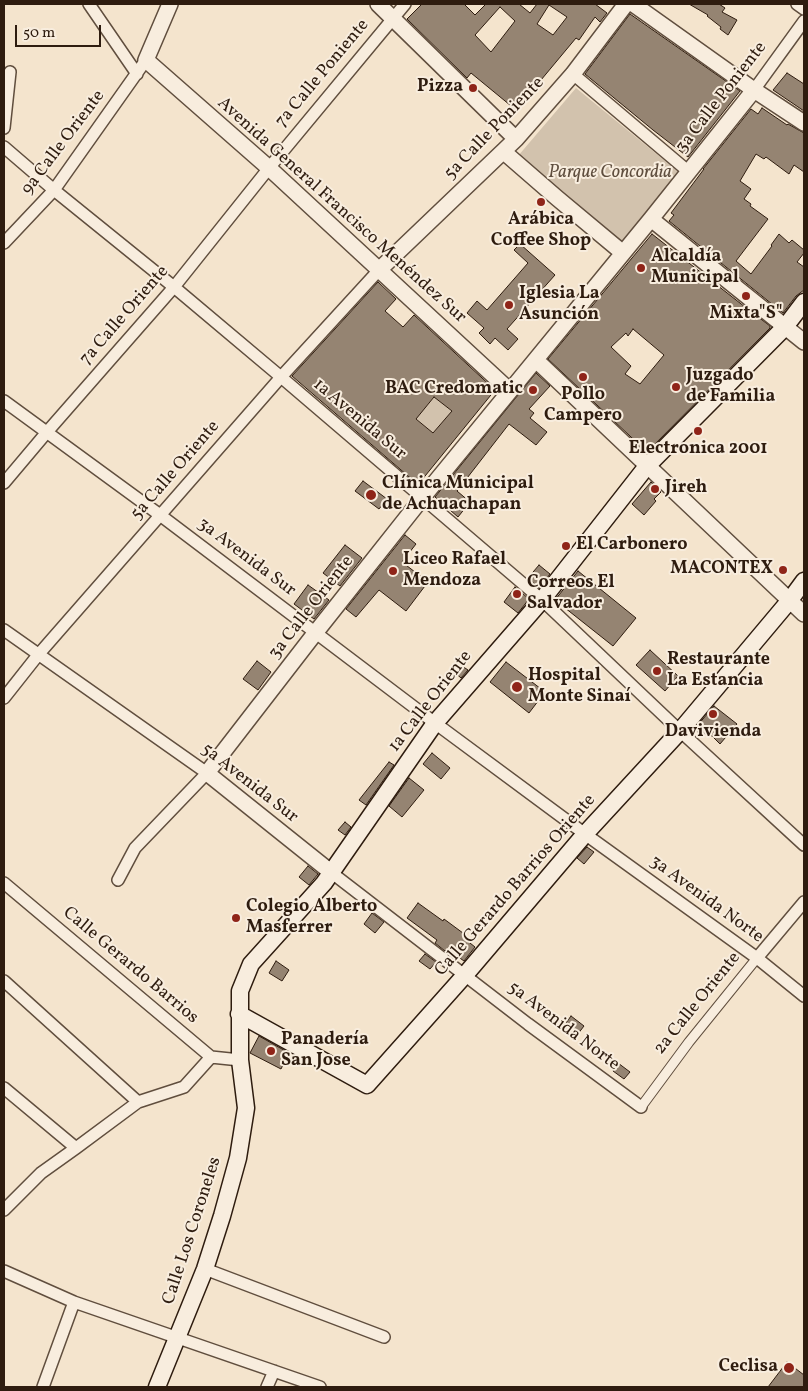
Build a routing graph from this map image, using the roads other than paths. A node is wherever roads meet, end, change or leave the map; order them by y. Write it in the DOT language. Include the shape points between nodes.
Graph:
graph roads {
  1 [pos="89,4"];
  2 [pos="170,4"];
  3 [pos="378,4"];
  4 [pos="405,4"];
  5 [pos="626,4"];
  6 [pos="633,4"];
  7 [pos="797,4"];
  8 [pos="804,9"];
  9 [pos="393,18"];
  10 [pos="804,21"];
  11 [pos="146,60"];
  12 [pos="10,72"];
  13 [pos="137,74"];
  14 [pos="573,74"];
  15 [pos="754,90"];
  16 [pos="804,123"];
  17 [pos="4,128"];
  18 [pos="516,139"];
  19 [pos="4,147"];
  20 [pos="504,152"];
  21 [pos="269,168"];
  22 [pos="688,172"];
  23 [pos="54,190"];
  24 [pos="651,219"];
  25 [pos="4,243"];
  26 [pos="623,253"];
  27 [pos="379,270"];
  28 [pos="174,287"];
  29 [pos="804,302"];
  30 [pos="785,327"];
  31 [pos="804,342"];
  32 [pos="536,360"];
  33 [pos="281,377"];
  34 [pos="509,390"];
  35 [pos="4,401"];
  36 [pos="47,432"];
  37 [pos="647,466"];
  38 [pos="4,483"];
  39 [pos="423,497"];
  40 [pos="160,515"];
  41 [pos="804,581"];
  42 [pos="542,600"];
  43 [pos="790,600"];
  44 [pos="804,614"];
  45 [pos="4,630"];
  46 [pos="316,632"];
  47 [pos="38,655"];
  48 [pos="4,698"];
  49 [pos="435,723"];
  50 [pos="680,731"];
  51 [pos="207,773"];
  52 [pos="585,834"];
  53 [pos="804,845"];
  54 [pos="332,873"];
  55 [pos="118,880"];
  56 [pos="4,883"];
  57 [pos="804,902"];
  58 [pos="757,958"];
  59 [pos="250,964"];
  60 [pos="465,975"];
  61 [pos="4,981"];
  62 [pos="804,996"];
  63 [pos="239,1014"];
  64 [pos="211,1057"];
  65 [pos="240,1060"];
  66 [pos="4,1089"];
  67 [pos="138,1102"];
  68 [pos="640,1107"];
  69 [pos="76,1148"];
  70 [pos="4,1210"];
  71 [pos="205,1269"];
  72 [pos="4,1271"];
  73 [pos="74,1302"];
  74 [pos="177,1337"];
  75 [pos="384,1337"];
  76 [pos="274,1371"];
  77 [pos="43,1387"];
  78 [pos="157,1387"];
  79 [pos="267,1387"];
  80 [pos="320,1387"];
  1 -- 13 [label="street"];
  2 -- 11 [label="street"];
  3 -- 9 [label="street"];
  4 -- 9 [label="street, 7a Calle Poniente"];
  5 -- 14 [label="street, 5a Calle Poniente"];
  6 -- 15 [label="street"];
  7 -- 8 [label="street"];
  9 -- 18 [label="street"];
  9 -- 21 [label="street, 7a Calle Poniente"];
  10 -- 15 [label="street, 3a Calle Poniente"];
  11 -- 13 [label="street, 9a Calle Oriente"];
  11 -- 21 [label="street, Avenida General Francisco Menéndez Sur"];
  12 -- 17 [label="street"];
  13 -- 23 [label="street, 9a Calle Oriente"];
  14 -- 18 [label="street, 5a Calle Poniente"];
  14 -- 22 [label="street"];
  15 -- 16 [label="street"];
  15 -- 22 [label="street, 3a Calle Poniente"];
  18 -- 20 [label="street, 5a Calle Poniente"];
  19 -- 23 [label="street, 1a Avenida Sur"];
  20 -- 26 [label="street"];
  20 -- 27 [label="street, 5a Calle Poniente"];
  21 -- 27 [label="street, Avenida General Francisco Menéndez Sur"];
  21 -- 28 [label="street, 7a Calle Oriente"];
  22 -- 24 [label="street, 3a Calle Poniente"];
  23 -- 25 [label="street, 9a Calle Oriente"];
  23 -- 28 [label="street, 1a Avenida Sur"];
  24 -- 26 [label="street, 3a Calle Poniente"];
  24 -- 30 [label="street"];
  26 -- 32 [label="street, 3a Calle Poniente"];
  27 -- 33 [label="street, 5a Calle Oriente"];
  27 -- 34 [label="street, Avenida General Francisco Menéndez Sur"];
  28 -- 33 [label="street, 1a Avenida Sur"];
  28 -- 36 [label="street, 7a Calle Oriente"];
  29 -- 30 [label="main road, 1a Calle Oriente"];
  30 -- 31 [label="street"];
  30 -- 37 [label="main road, 1a Calle Oriente"];
  32 -- 34 [label="street, 3a Calle Oriente"];
  32 -- 37 [label="street"];
  33 -- 39 [label="street, 1a Avenida Sur"];
  33 -- 40 [label="street, 5a Calle Oriente"];
  34 -- 39 [label="street, 3a Calle Oriente"];
  35 -- 36 [label="street, 3a Avenida Sur"];
  36 -- 38 [label="street, 7a Calle Oriente"];
  36 -- 40 [label="street, 3a Avenida Sur"];
  37 -- 42 [label="main road, 1a Calle Oriente"];
  37 -- 43 [label="street"];
  39 -- 42 [label="street, 1a Avenida Sur"];
  39 -- 46 [label="street, 3a Calle Oriente"];
  40 -- 46 [label="street, 3a Avenida Sur"];
  40 -- 47 [label="street, 5a Calle Oriente"];
  41 -- 43 [label="main road, Calle Gerardo Barrios Oriente"];
  42 -- 49 [label="main road, 1a Calle Oriente"];
  42 -- 50 [label="street, 1a Avenida Sur"];
  43 -- 44 [label="street"];
  43 -- 50 [label="main road, Calle Gerardo Barrios Oriente"];
  45 -- 47 [label="street, 5a Avenida Sur"];
  46 -- 49 [label="street, 3a Avenida Sur"];
  46 -- 51 [label="street, 3a Calle Oriente"];
  47 -- 48 [label="street, 5a Calle Oriente"];
  47 -- 51 [label="street, 5a Avenida Sur"];
  49 -- 52 [label="street, 3a Avenida Sur"];
  49 -- 54 [label="main road, 1a Calle Oriente"];
  50 -- 52 [label="main road, Calle Gerardo Barrios Oriente"];
  50 -- 53 [label="street, 1a Avenida Sur"];
  51 -- 54 [label="street, 5a Avenida Sur"];
  51 -- 55 [label="street, 3a Calle Oriente" via="135,848"];
  52 -- 58 [label="street, 3a Avenida Norte"];
  52 -- 60 [label="main road, Calle Gerardo Barrios Oriente"];
  54 -- 59 [label="main road, 1a Calle Oriente"];
  54 -- 60 [label="street, 5a Avenida Sur"];
  56 -- 64 [label="street, Calle Gerardo Barrios"];
  57 -- 58 [label="street, 2a Calle Oriente"];
  58 -- 62 [label="street, 3a Avenida Norte"];
  58 -- 68 [label="street, 2a Calle Oriente"];
  59 -- 63 [label="main road, Calle Los Coroneles" via="240,991"];
  60 -- 63 [label="main road, Calle Gerardo Barrios Oriente" via="367,1085"];
  60 -- 68 [label="street, 5a Avenida Norte"];
  61 -- 67 [label="street"];
  63 -- 65 [label="main road, Calle Los Coroneles"];
  64 -- 65 [label="street"];
  64 -- 67 [label="street" via="184,1087"];
  65 -- 71 [label="main road, Calle Los Coroneles" via="246,1108 238,1158"];
  66 -- 69 [label="street"];
  67 -- 69 [label="street"];
  69 -- 70 [label="street" via="41,1173"];
  71 -- 74 [label="main road, Calle Los Coroneles"];
  71 -- 75 [label="street"];
  72 -- 73 [label="street"];
  73 -- 74 [label="street"];
  73 -- 77 [label="street"];
  74 -- 76 [label="street"];
  74 -- 78 [label="main road, Calle Los Coroneles"];
  76 -- 79 [label="street"];
  76 -- 80 [label="street"];
}
